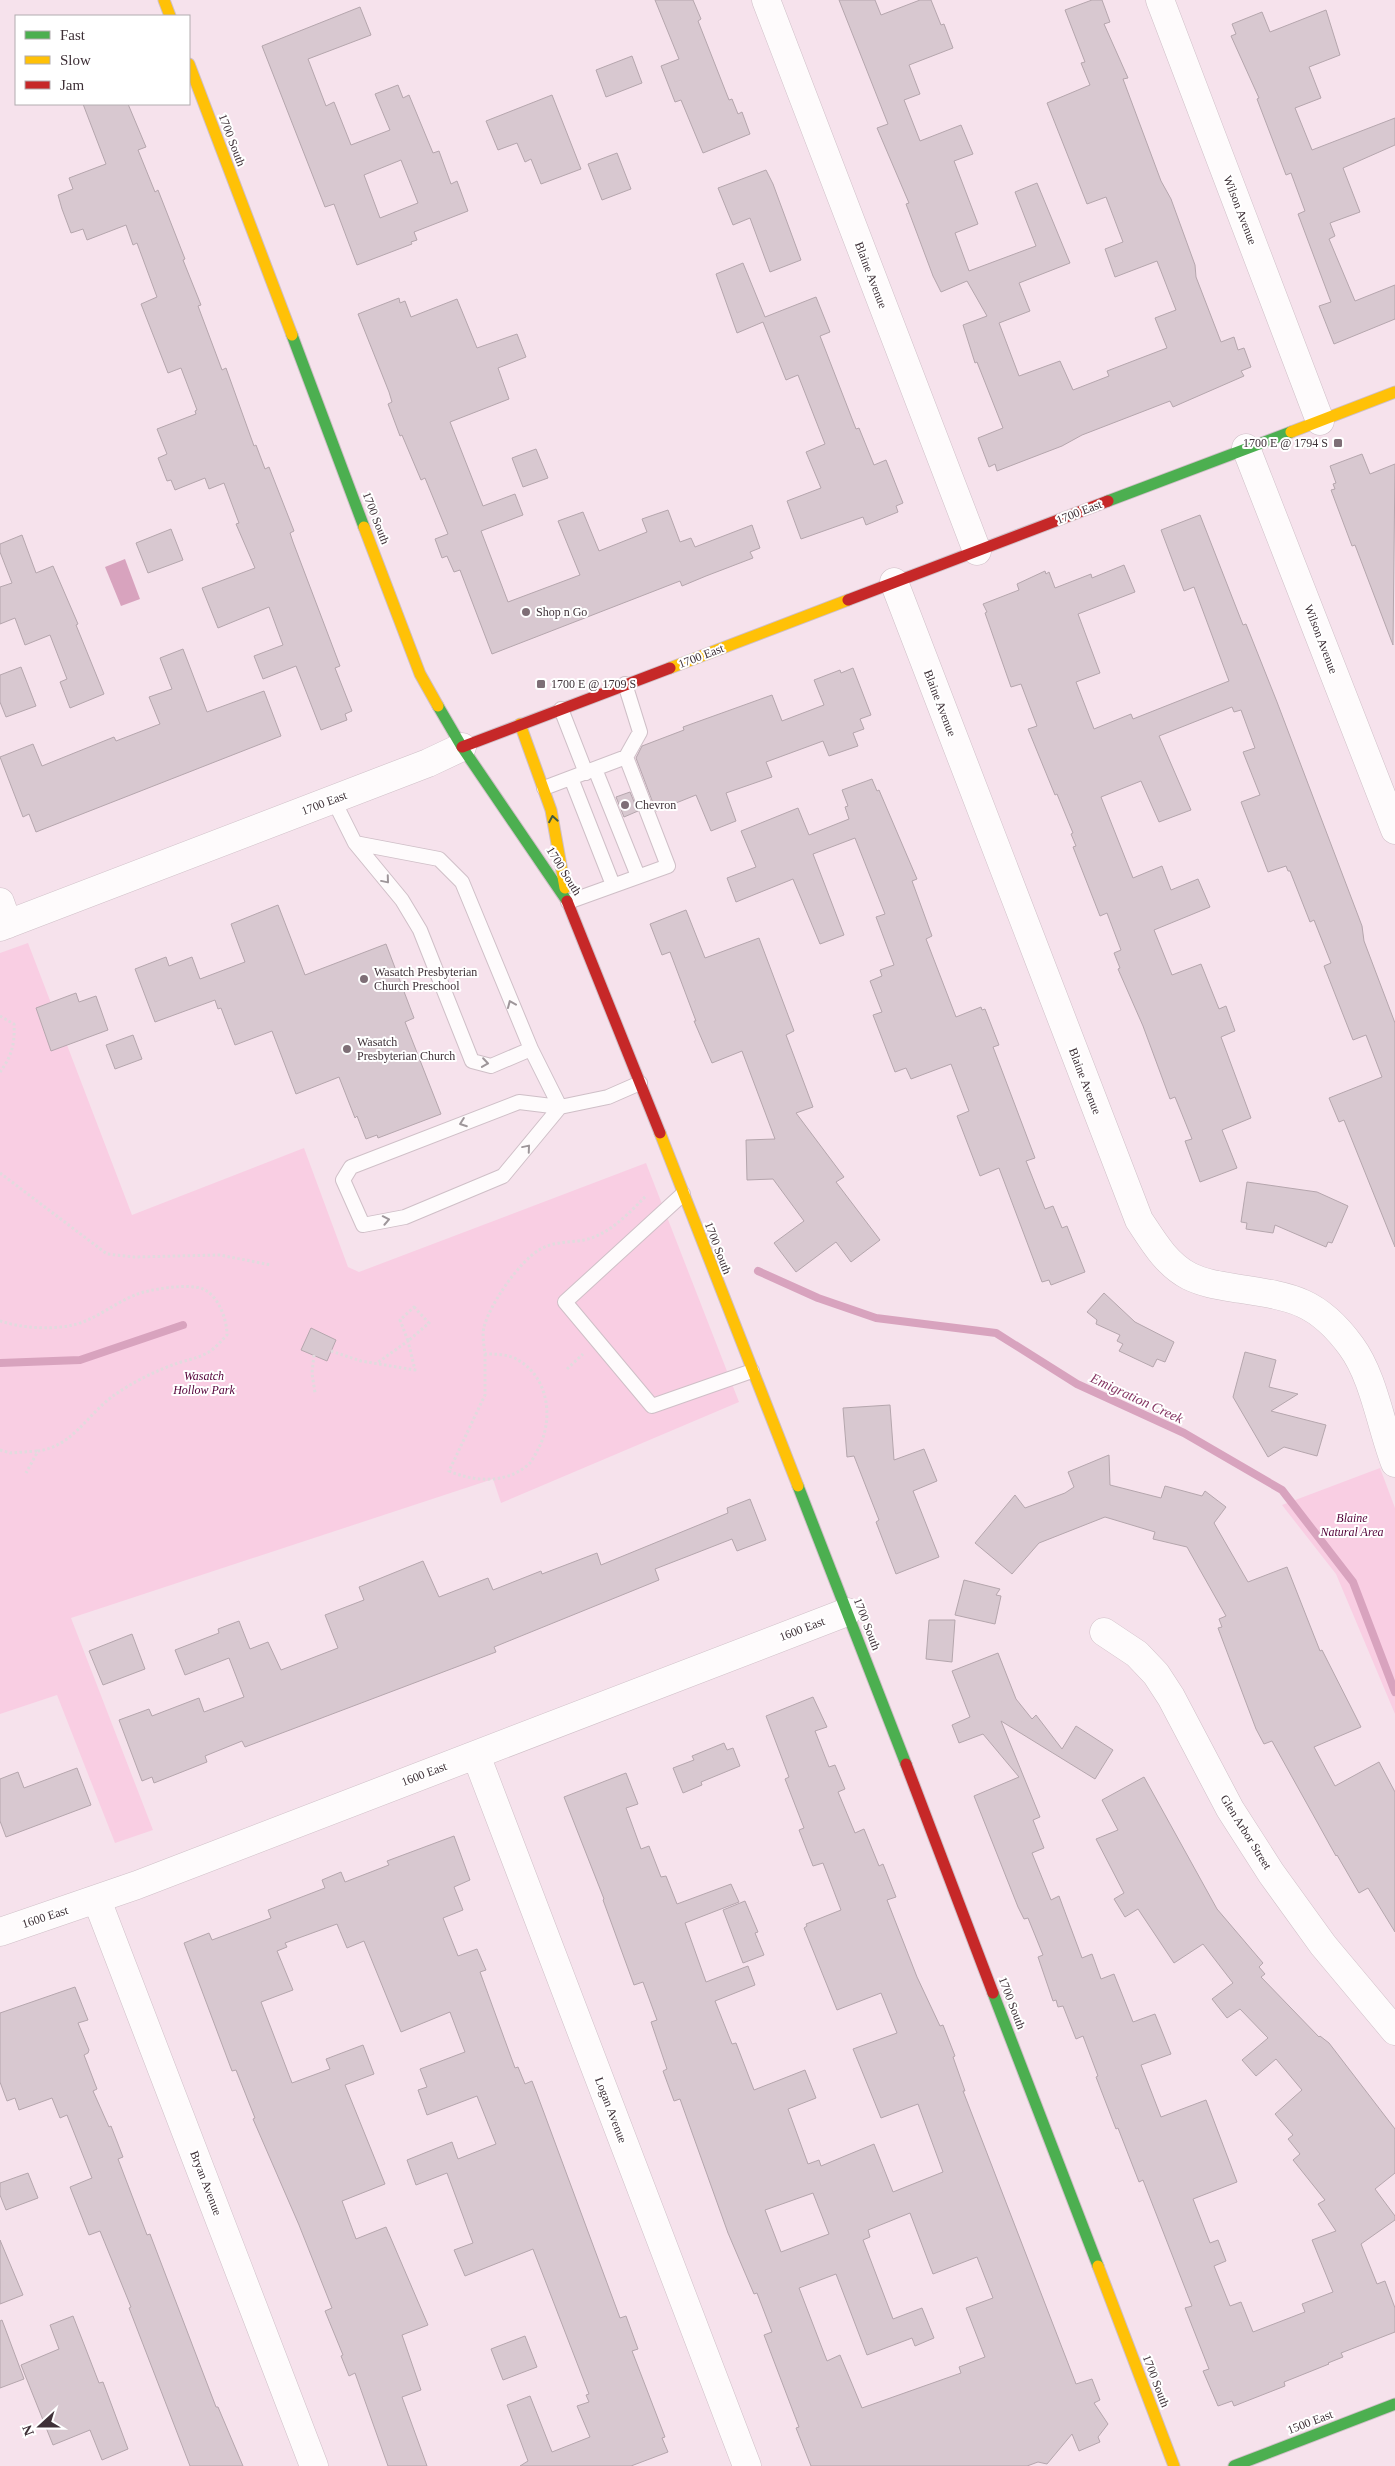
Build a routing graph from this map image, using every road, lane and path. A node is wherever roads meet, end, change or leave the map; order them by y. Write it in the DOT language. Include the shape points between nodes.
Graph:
graph roads {
  1 [pos="164,0"];
  2 [pos="766,0"];
  3 [pos="1160,0"];
  4 [pos="170,15"];
  5 [pos="190,67"];
  6 [pos="1395,392"];
  7 [pos="1320,420"];
  8 [pos="1246,448"];
  9 [pos="976,551"];
  10 [pos="894,582"];
  11 [pos="625,684"];
  12 [pos="561,708"];
  13 [pos="520,724"];
  14 [pos="462,747"];
  15 [pos="626,758"];
  16 [pos="591,771"];
  17 [pos="572,778"];
  18 [pos="544,788"];
  19 [pos="334,799"];
  20 [pos="1395,830"];
  21 [pos="355,843"];
  22 [pos="638,876"];
  23 [pos="613,885"];
  24 [pos="568,902"];
  25 [pos="3,918"];
  26 [pos="0,1016"];
  27 [pos="531,1048"];
  28 [pos="0,1072"];
  29 [pos="640,1083"];
  30 [pos="560,1107"];
  31 [pos="0,1173"];
  32 [pos="683,1194"];
  33 [pos="646,1196"];
  34 [pos="271,1265"];
  35 [pos="0,1321"];
  36 [pos="408,1341"];
  37 [pos="331,1351"];
  38 [pos="484,1354"];
  39 [pos="314,1355"];
  40 [pos="377,1363"];
  41 [pos="752,1371"];
  42 [pos="315,1393"];
  43 [pos="1385,1399"];
  44 [pos="0,1450"];
  45 [pos="38,1451"];
  46 [pos="1395,1463"];
  47 [pos="26,1474"];
  48 [pos="847,1612"];
  49 [pos="1104,1632"];
  50 [pos="476,1755"];
  51 [pos="98,1900"];
  52 [pos="0,1932"];
  53 [pos="1395,2031"];
  54 [pos="1395,2404"];
  55 [pos="314,2466"];
  56 [pos="747,2466"];
  57 [pos="1174,2466"];
  58 [pos="1234,2466"];
  1 -- 4 [label="street"];
  2 -- 9 [label="street, Blaine Avenue"];
  3 -- 7 [label="street, Wilson Avenue"];
  5 -- 14 [label="street, 1700 South" via="420,674"];
  6 -- 7 [label="street, 1700 East"];
  7 -- 8 [label="street, 1700 East"];
  8 -- 9 [label="street, 1700 East"];
  8 -- 20 [label="street, Wilson Avenue"];
  9 -- 10 [label="street, 1700 East"];
  10 -- 11 [label="street, 1700 East"];
  10 -- 43 [label="street, Blaine Avenue" via="1139,1220 1161,1254 1188,1275 1214,1285 1300,1301 1327,1318 1352,1346"];
  11 -- 12 [label="street, 1700 East"];
  11 -- 15 [label="lane" via="640,732"];
  12 -- 13 [label="street, 1700 East"];
  12 -- 16 [label="lane"];
  13 -- 14 [label="street, 1700 East"];
  13 -- 18 [label="street"];
  14 -- 19 [label="street, 1700 East" via="428,764"];
  14 -- 24 [label="street, 1700 South"];
  15 -- 16 [label="lane"];
  15 -- 22 [label="lane" via="668,866"];
  16 -- 17 [label="lane"];
  16 -- 22 [label="lane"];
  17 -- 18 [label="lane"];
  17 -- 23 [label="lane"];
  24 -- 18 [label="street, one-way"];
  19 -- 21 [label="lane"];
  19 -- 25 [label="street, 1700 East"];
  27 -- 21 [label="lane, one-way" via="462,882 439,859"];
  21 -- 27 [label="lane, one-way" via="402,900 420,930 472,1061 491,1066"];
  22 -- 23 [label="lane"];
  23 -- 24 [label="lane"];
  24 -- 29 [label="street, 1700 South"];
  26 -- 28 [label="path" via="14,1024 14,1043"];
  27 -- 30 [label="lane"];
  29 -- 30 [label="lane" via="608,1097"];
  29 -- 32 [label="street, 1700 South"];
  30 -- 30 [label="lane, one-way" via="519,1102 351,1167 343,1180 351,1203 363,1225 405,1217 502,1176"];
  31 -- 34 [label="path" via="107,1254 134,1257 220,1255"];
  32 -- 41 [label="street, 1700 South"];
  32 -- 41 [label="lane" via="565,1302 652,1406"];
  33 -- 38 [label="path" via="606,1231 585,1240 540,1249 522,1266 491,1311 484,1328"];
  35 -- 45 [label="path" via="20,1326 70,1326 85,1322 136,1294 184,1287 203,1289 208,1293 221,1309 227,1326 227,1335 213,1349 129,1386 85,1421 79,1432 49,1450"];
  36 -- 36 [label="path" via="429,1323 414,1307 400,1320"];
  36 -- 40 [label="path"];
  36 -- 40 [label="path" via="415,1370"];
  37 -- 40 [label="path"];
  38 -- 38 [label="path" via="485,1394 449,1471 480,1479 508,1476 530,1464 542,1443 547,1402 539,1380 529,1367 516,1358"];
  39 -- 42 [label="path"];
  41 -- 48 [label="street, 1700 South"];
  43 -- 46 [label="street, Blaine Avenue"];
  44 -- 45 [label="path" via="10,1453"];
  45 -- 47 [label="path"];
  48 -- 50 [label="street, 1600 East"];
  48 -- 57 [label="street, 1700 South"];
  49 -- 53 [label="street, Glen Arbor Street" via="1137,1654 1156,1674 1230,1809 1271,1873 1323,1945"];
  50 -- 51 [label="street, 1600 East"];
  50 -- 56 [label="street, Logan Avenue"];
  51 -- 52 [label="street, 1600 East"];
  51 -- 55 [label="street, Bryan Avenue"];
  54 -- 58 [label="street, 1500 East"];
}
